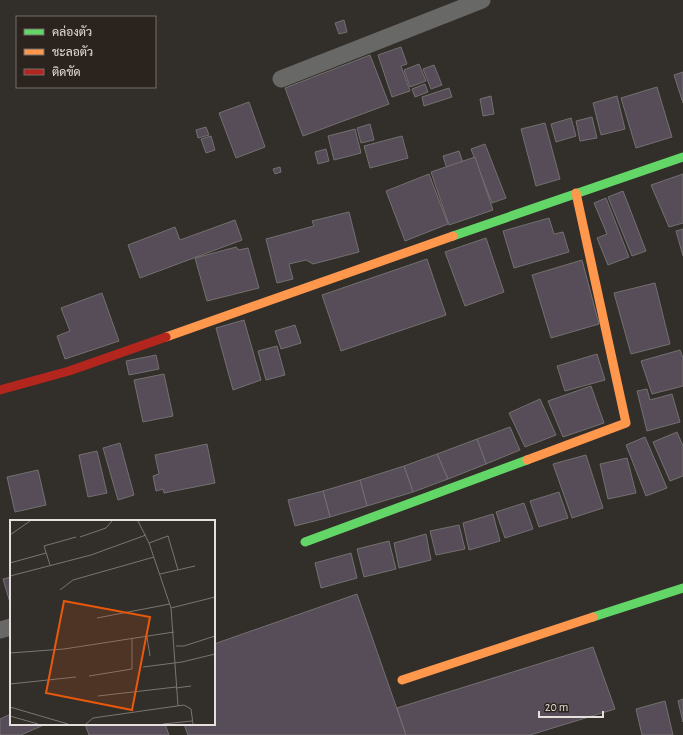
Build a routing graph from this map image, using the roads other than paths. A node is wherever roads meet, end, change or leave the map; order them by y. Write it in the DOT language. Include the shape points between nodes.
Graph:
graph roads {
  1 [pos="482,0"];
  2 [pos="281,79"];
  3 [pos="683,157"];
  4 [pos="576,193"];
  5 [pos="0,390"];
  6 [pos="305,542"];
  7 [pos="683,588"];
  8 [pos="10,627"];
  9 [pos="0,630"];
  10 [pos="402,680"];
  1 -- 2 [label="street"];
  3 -- 4 [label="street"];
  4 -- 5 [label="street" via="69,371"];
  4 -- 6 [label="street" via="626,424"];
  7 -- 10 [label="street"];
  8 -- 9 [label="street"];
}
